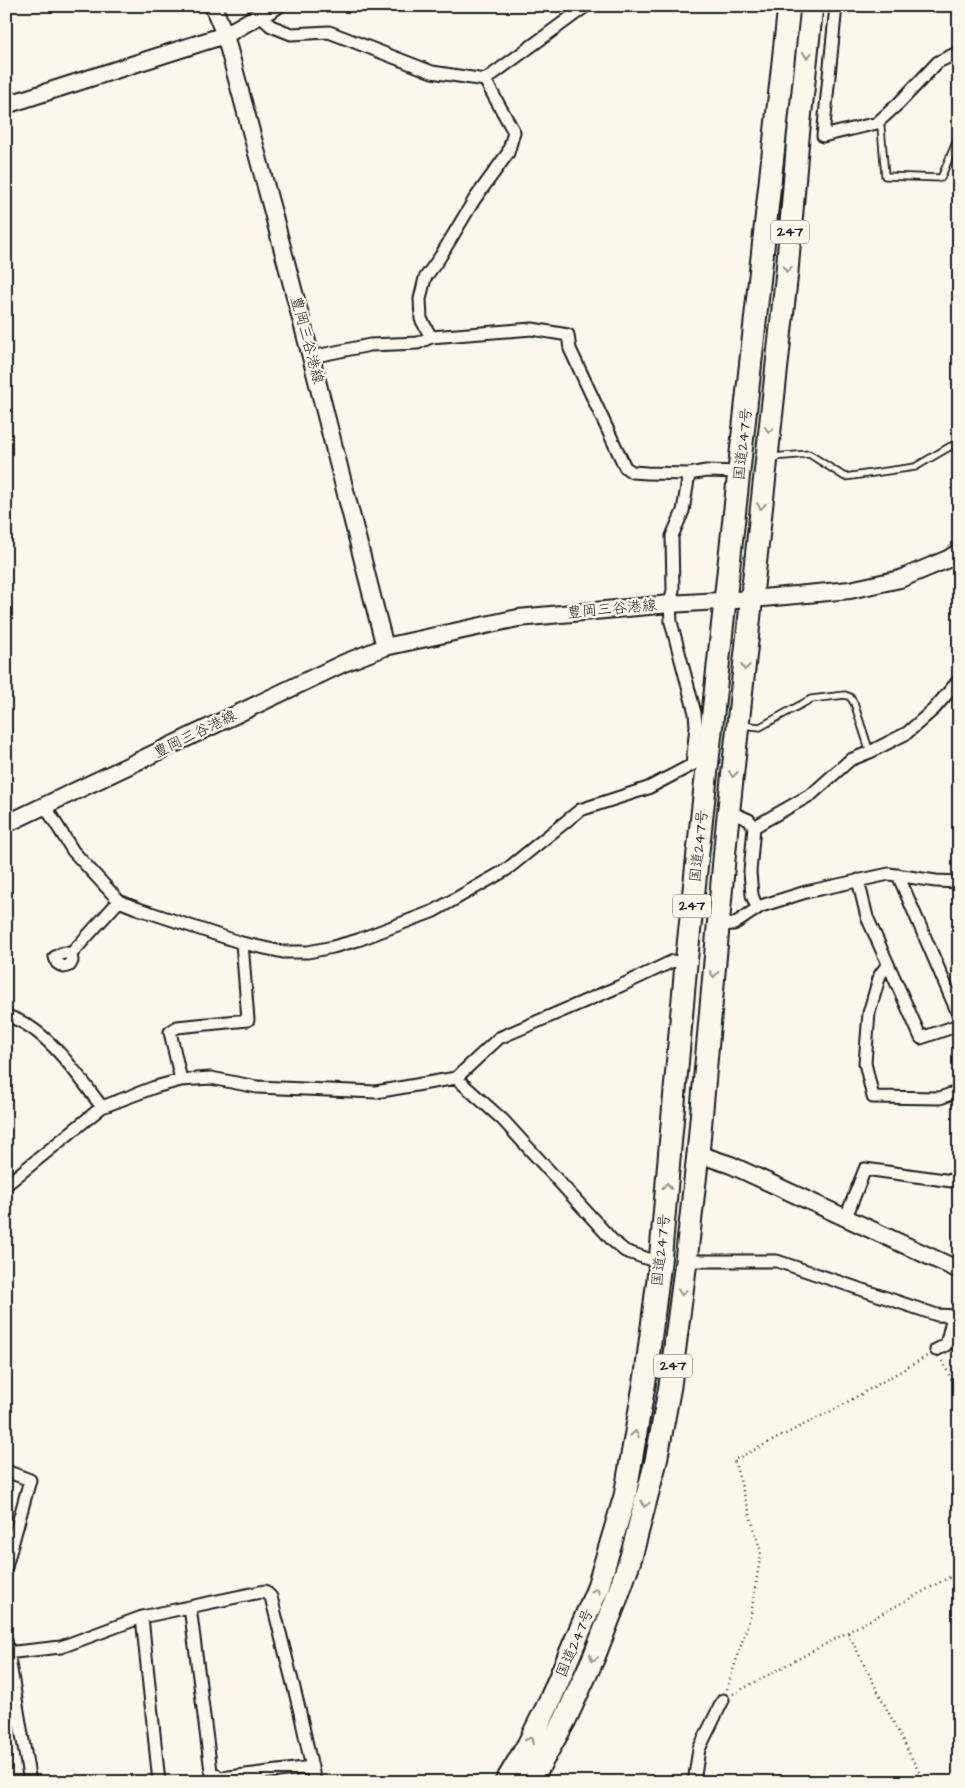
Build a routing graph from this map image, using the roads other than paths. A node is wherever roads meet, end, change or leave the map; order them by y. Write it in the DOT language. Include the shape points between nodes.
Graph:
graph roads {
  1 [pos="213,6"];
  2 [pos="276,6"];
  3 [pos="586,6"];
  4 [pos="789,6"];
  5 [pos="812,6"];
  6 [pos="836,6"];
  7 [pos="260,16"];
  8 [pos="225,35"];
  9 [pos="959,52"];
  10 [pos="485,80"];
  11 [pos="6,105"];
  12 [pos="879,122"];
  13 [pos="959,135"];
  14 [pos="431,337"];
  15 [pos="311,357"];
  16 [pos="959,444"];
  17 [pos="766,457"];
  18 [pos="740,472"];
  19 [pos="689,474"];
  20 [pos="959,552"];
  21 [pos="752,599"];
  22 [pos="724,600"];
  23 [pos="670,604"];
  24 [pos="385,647"];
  25 [pos="959,680"];
  26 [pos="739,725"];
  27 [pos="870,752"];
  28 [pos="700,760"];
  29 [pos="45,806"];
  30 [pos="728,811"];
  31 [pos="6,824"];
  32 [pos="754,827"];
  33 [pos="898,875"];
  34 [pos="858,880"];
  35 [pos="959,882"];
  36 [pos="119,901"];
  37 [pos="757,908"];
  38 [pos="718,925"];
  39 [pos="242,943"];
  40 [pos="71,954"];
  41 [pos="686,964"];
  42 [pos="888,964"];
  43 [pos="6,1016"];
  44 [pos="959,1016"];
  45 [pos="959,1024"];
  46 [pos="456,1078"];
  47 [pos="182,1080"];
  48 [pos="959,1090"];
  49 [pos="102,1107"];
  50 [pos="698,1154"];
  51 [pos="959,1182"];
  52 [pos="6,1185"];
  53 [pos="846,1217"];
  54 [pos="686,1261"];
  55 [pos="660,1263"];
  56 [pos="959,1270"];
  57 [pos="956,1316"];
  58 [pos="936,1350"];
  59 [pos="6,1471"];
  60 [pos="10,1537"];
  61 [pos="6,1567"];
  62 [pos="190,1607"];
  63 [pos="142,1617"];
  64 [pos="6,1640"];
  65 [pos="8,1653"];
  66 [pos="723,1700"];
  67 [pos="312,1767"];
  68 [pos="30,1782"];
  69 [pos="159,1782"];
  70 [pos="315,1782"];
  71 [pos="506,1782"];
  72 [pos="530,1782"];
  73 [pos="694,1782"];
  1 -- 8 [label="main road, 豊岡三谷港線"];
  2 -- 7 [label="main road"];
  3 -- 10 [label="street"];
  4 -- 18 [label="highway, 国道247号 / 247"];
  5 -- 17 [label="highway, 国道247号 / 247, one-way"];
  6 -- 12 [label="street" via="823,136"];
  7 -- 8 [label="main road"];
  7 -- 10 [label="street" via="271,26 291,34 328,32 432,72"];
  8 -- 11 [label="main road"];
  8 -- 15 [label="main road, 豊岡三谷港線"];
  9 -- 12 [label="street" via="938,62"];
  10 -- 14 [label="street" via="514,132 508,153 474,200 426,278 420,299 421,319"];
  12 -- 13 [label="lane" via="884,176 941,178"];
  14 -- 15 [label="street" via="418,343 370,345"];
  14 -- 19 [label="street" via="532,330 568,334 570,349 625,467 632,472"];
  15 -- 24 [label="main road, 豊岡三谷港線"];
  16 -- 17 [label="lane" via="915,468 845,477 809,454"];
  17 -- 21 [label="highway, 国道247号 / 247, one-way"];
  18 -- 19 [label="street"];
  18 -- 22 [label="highway, 国道247号 / 247"];
  19 -- 23 [label="street" via="683,511 672,536 673,590"];
  20 -- 21 [label="main road, 豊岡三谷港線" via="900,579 850,590"];
  21 -- 22 [label="main road, 豊岡三谷港線"];
  21 -- 26 [label="highway, 国道247号 / 247, one-way"];
  22 -- 23 [label="main road, 豊岡三谷港線"];
  22 -- 28 [label="highway, 国道247号 / 247"];
  23 -- 24 [label="main road, 豊岡三谷港線" via="518,618"];
  23 -- 28 [label="street" via="671,622 695,713"];
  24 -- 29 [label="main road, 豊岡三谷港線" via="344,663"];
  25 -- 27 [label="street" via="934,709 907,732"];
  26 -- 27 [label="lane" via="760,727 811,699 845,695 854,703"];
  26 -- 30 [label="highway, 国道247号 / 247, one-way"];
  27 -- 32 [label="street" via="850,760 812,794"];
  28 -- 39 [label="street" via="648,788 580,810 506,870 434,912 358,940 308,952 283,952"];
  28 -- 41 [label="highway, 国道247号 / 247"];
  29 -- 31 [label="main road, 豊岡三谷港線"];
  29 -- 36 [label="street" via="73,851"];
  30 -- 32 [label="street" via="749,820"];
  30 -- 38 [label="highway, 国道247号 / 247"];
  32 -- 37 [label="street" via="750,872"];
  33 -- 34 [label="street"];
  33 -- 35 [label="street"];
  33 -- 44 [label="street"];
  34 -- 37 [label="street"];
  34 -- 42 [label="street" via="867,917"];
  36 -- 39 [label="street"];
  36 -- 40 [label="street"];
  37 -- 38 [label="street" via="734,924"];
  38 -- 50 [label="highway, 国道247号 / 247, one-way"];
  39 -- 47 [label="street" via="248,1020 177,1027 170,1032"];
  41 -- 46 [label="street" via="673,960 499,1038"];
  55 -- 41 [label="highway, 国道247号 / 247, one-way"];
  42 -- 45 [label="street" via="921,1038"];
  42 -- 48 [label="street" via="880,975 869,1013 864,1063 872,1097 940,1098"];
  43 -- 49 [label="street" via="23,1021 62,1055"];
  46 -- 47 [label="street" via="376,1092 257,1087 211,1078"];
  46 -- 55 [label="street" via="503,1120 612,1241 625,1251"];
  47 -- 49 [label="street"];
  49 -- 52 [label="street"];
  50 -- 53 [label="main road" via="731,1165"];
  50 -- 54 [label="highway, 国道247号 / 247"];
  51 -- 53 [label="street" via="865,1170"];
  53 -- 56 [label="main road"];
  54 -- 57 [label="street" via="777,1261 937,1315"];
  54 -- 72 [label="highway, 国道247号 / 247, one-way" via="670,1386 656,1461 630,1557 594,1657 565,1720"];
  71 -- 55 [label="highway, 国道247号 / 247, one-way" via="552,1697 597,1590 612,1543 625,1496 646,1374"];
  57 -- 58 [label="street" via="946,1345"];
  59 -- 60 [label="street" via="30,1480"];
  60 -- 61 [label="street"];
  62 -- 63 [label="street"];
  62 -- 67 [label="street" via="265,1591 271,1597"];
  62 -- 67 [label="street" via="212,1771 220,1778"];
  63 -- 65 [label="street" via="61,1647"];
  63 -- 69 [label="street"];
  64 -- 65 [label="street"];
  65 -- 68 [label="street"];
  66 -- 73 [label="street" via="699,1749"];
  67 -- 70 [label="street"];
}
